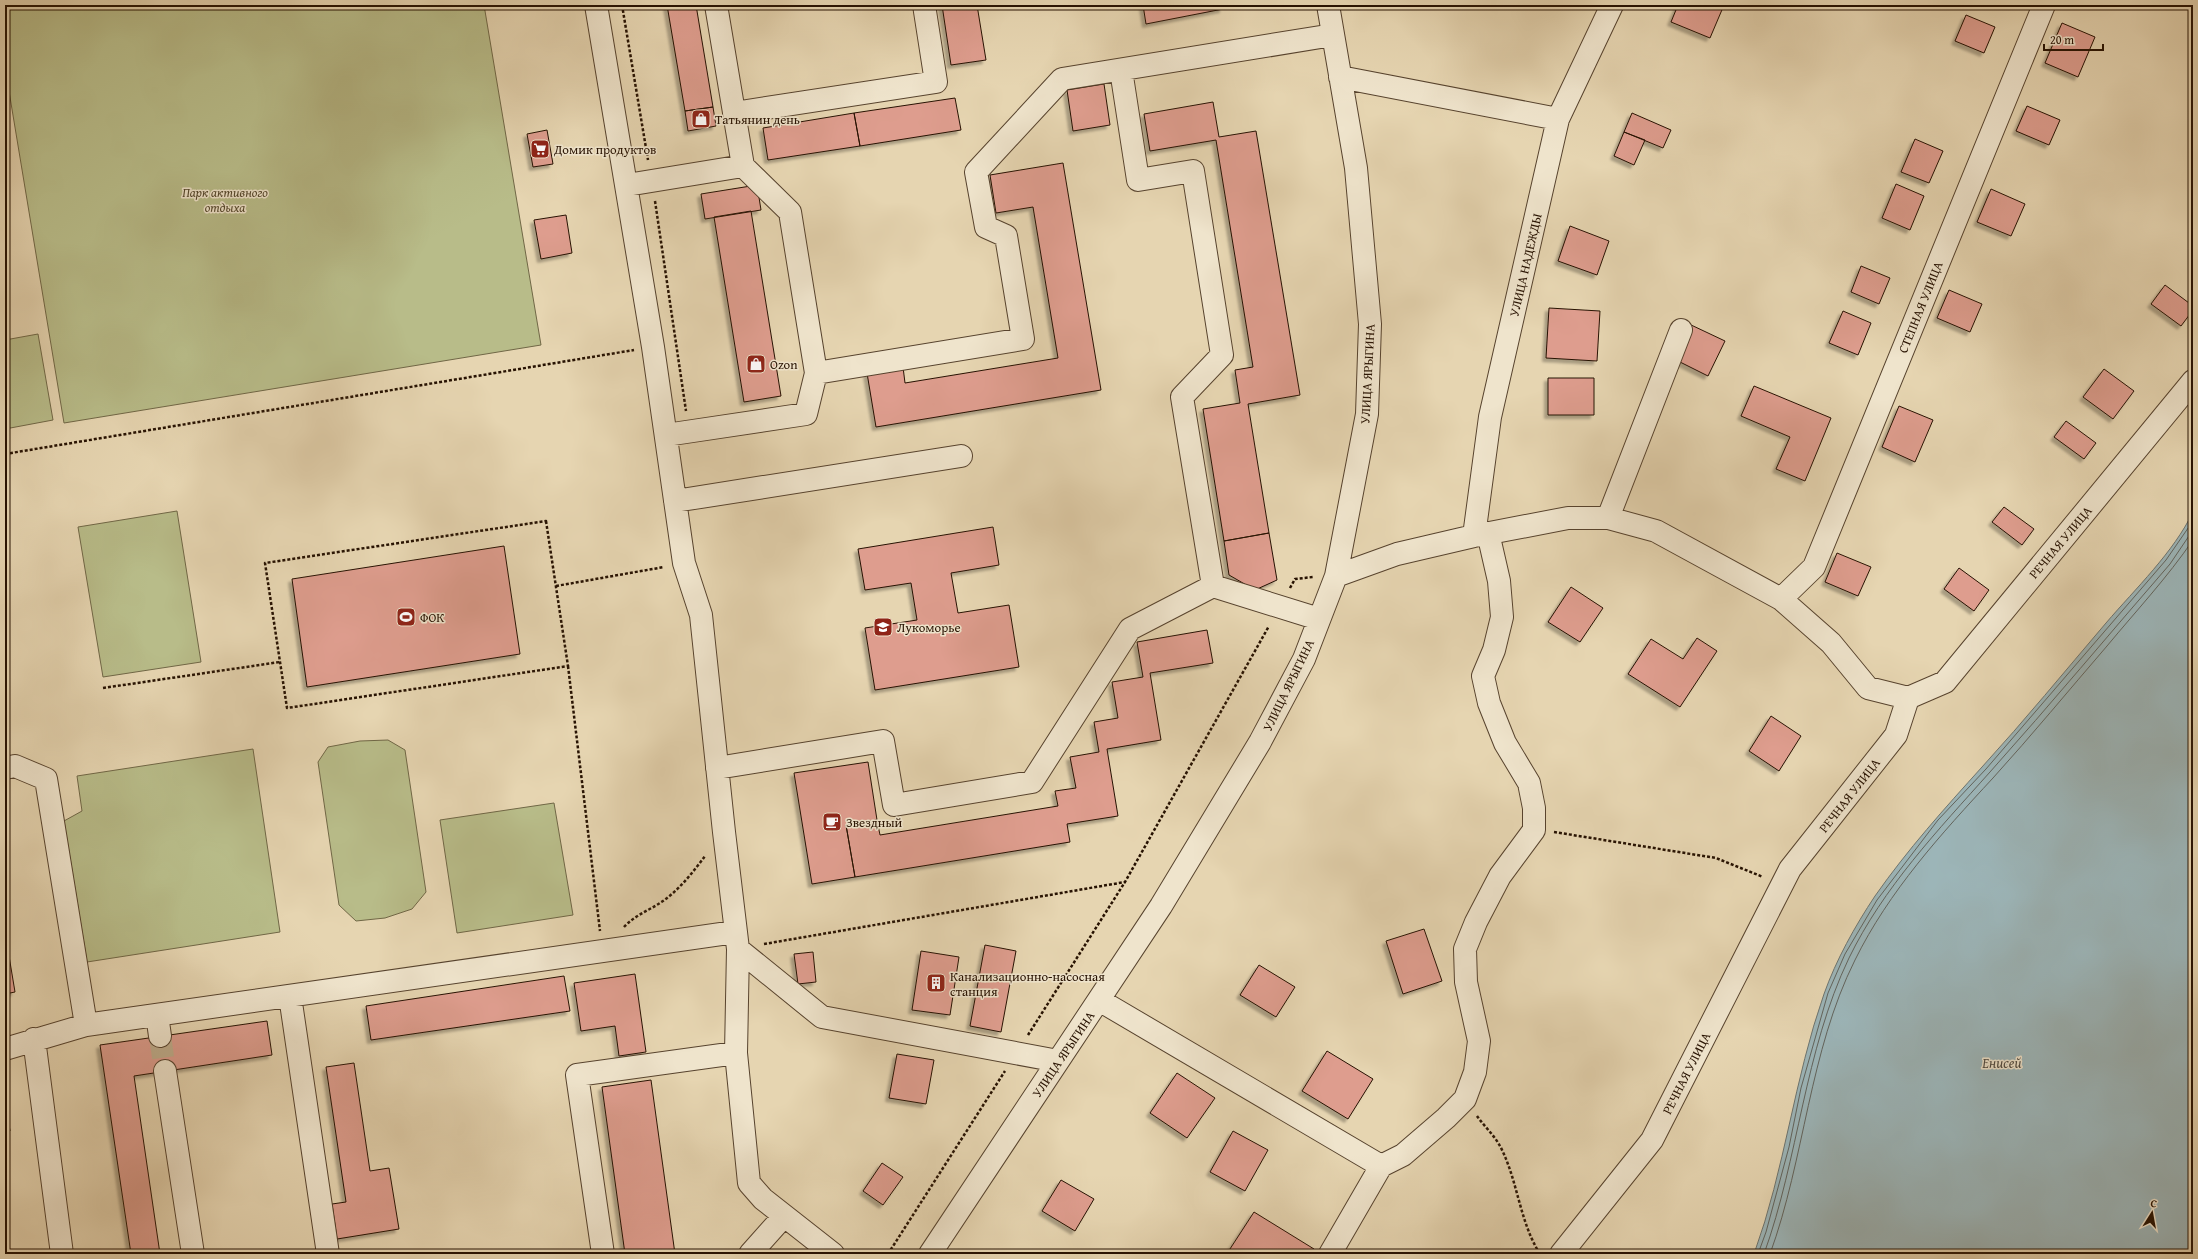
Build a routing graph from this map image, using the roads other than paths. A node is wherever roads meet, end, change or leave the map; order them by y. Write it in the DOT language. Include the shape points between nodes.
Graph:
graph roads {
  1 [pos="596,5"];
  2 [pos="716,5"];
  3 [pos="924,5"];
  4 [pos="1328,5"];
  5 [pos="1612,5"];
  6 [pos="2044,5"];
  7 [pos="1333,35"];
  8 [pos="1120,70"];
  9 [pos="1340,77"];
  10 [pos="734,113"];
  11 [pos="1558,119"];
  12 [pos="743,166"];
  13 [pos="627,185"];
  14 [pos="1681,330"];
  15 [pos="816,373"];
  16 [pos="2193,381"];
  17 [pos="666,435"];
  18 [pos="961,456"];
  19 [pos="675,502"];
  20 [pos="1608,518"];
  21 [pos="1481,534"];
  22 [pos="1336,576"];
  23 [pos="1213,586"];
  24 [pos="1781,599"];
  25 [pos="1319,619"];
  26 [pos="1908,698"];
  27 [pos="5,768"];
  28 [pos="717,768"];
  29 [pos="737,940"];
  30 [pos="290,996"];
  31 [pos="1099,1000"];
  32 [pos="157,1015"];
  33 [pos="86,1025"];
  34 [pos="160,1036"];
  35 [pos="34,1040"];
  36 [pos="5,1048"];
  37 [pos="736,1053"];
  38 [pos="1058,1061"];
  39 [pos="165,1071"];
  40 [pos="1381,1166"];
  41 [pos="784,1216"];
  42 [pos="62,1254"];
  43 [pos="192,1254"];
  44 [pos="328,1254"];
  45 [pos="603,1254"];
  46 [pos="750,1254"];
  47 [pos="833,1254"];
  48 [pos="930,1254"];
  49 [pos="1330,1254"];
  50 [pos="1561,1254"];
  1 -- 13 [label="street"];
  2 -- 10 [label="street"];
  3 -- 10 [label="street" via="936,82"];
  4 -- 7 [label="street, УЛИЦА ЯРЫГИНА"];
  5 -- 11 [label="street, УЛИЦА НАДЕЖДЫ"];
  6 -- 24 [label="street, СТЕПНАЯ УЛИЦА" via="1814,567"];
  7 -- 8 [label="street"];
  7 -- 9 [label="street, УЛИЦА ЯРЫГИНА"];
  8 -- 15 [label="street" via="1062,79 976,172 986,227 1006,236 1023,339"];
  8 -- 23 [label="street" via="1138,180 1194,171 1222,355 1182,397"];
  9 -- 11 [label="street"];
  9 -- 22 [label="street, УЛИЦА ЯРЫГИНА" via="1356,168 1370,324 1368,414"];
  10 -- 12 [label="street"];
  11 -- 21 [label="street, УЛИЦА НАДЕЖДЫ" via="1490,417"];
  12 -- 13 [label="street"];
  12 -- 15 [label="street" via="790,212"];
  13 -- 17 [label="street"];
  14 -- 20 [label="street"];
  15 -- 17 [label="street" via="806,414"];
  16 -- 26 [label="street, РЕЧНАЯ УЛИЦА" via="1945,682"];
  17 -- 19 [label="street"];
  18 -- 19 [label="street"];
  19 -- 28 [label="street" via="684,563 701,615"];
  20 -- 21 [label="street" via="1568,518"];
  20 -- 24 [label="street" via="1656,531"];
  21 -- 22 [label="street" via="1397,554"];
  21 -- 40 [label="street" via="1499,582 1502,617 1494,650 1482,676 1489,703 1505,743 1529,783 1534,808 1534,830 1497,882 1465,950 1466,982 1479,1040 1475,1072 1465,1099 1402,1155"];
  22 -- 25 [label="street, УЛИЦА ЯРЫГИНА"];
  23 -- 25 [label="street"];
  23 -- 28 [label="street" via="1130,629 1032,782 894,805 883,741"];
  24 -- 26 [label="street" via="1831,643 1868,688"];
  25 -- 31 [label="street, УЛИЦА ЯРЫГИНА" via="1304,659 1260,742 1161,906"];
  26 -- 50 [label="street, РЕЧНАЯ УЛИЦА" via="1896,735 1790,869 1652,1140"];
  27 -- 33 [label="street" via="15,766 46,779"];
  28 -- 29 [label="street"];
  29 -- 30 [label="street" via="602,951"];
  29 -- 37 [label="street"];
  29 -- 38 [label="street" via="822,1017"];
  30 -- 32 [label="street"];
  30 -- 44 [label="street"];
  31 -- 38 [label="street, УЛИЦА ЯРЫГИНА"];
  31 -- 40 [label="street"];
  32 -- 33 [label="street"];
  32 -- 34 [label="street"];
  33 -- 35 [label="street"];
  35 -- 36 [label="street"];
  35 -- 42 [label="street"];
  37 -- 41 [label="street" via="749,1183 763,1199"];
  37 -- 45 [label="street" via="577,1075"];
  38 -- 48 [label="street, УЛИЦА ЯРЫГИНА"];
  39 -- 43 [label="street"];
  40 -- 49 [label="street"];
  41 -- 46 [label="street"];
  41 -- 47 [label="street"];
}
